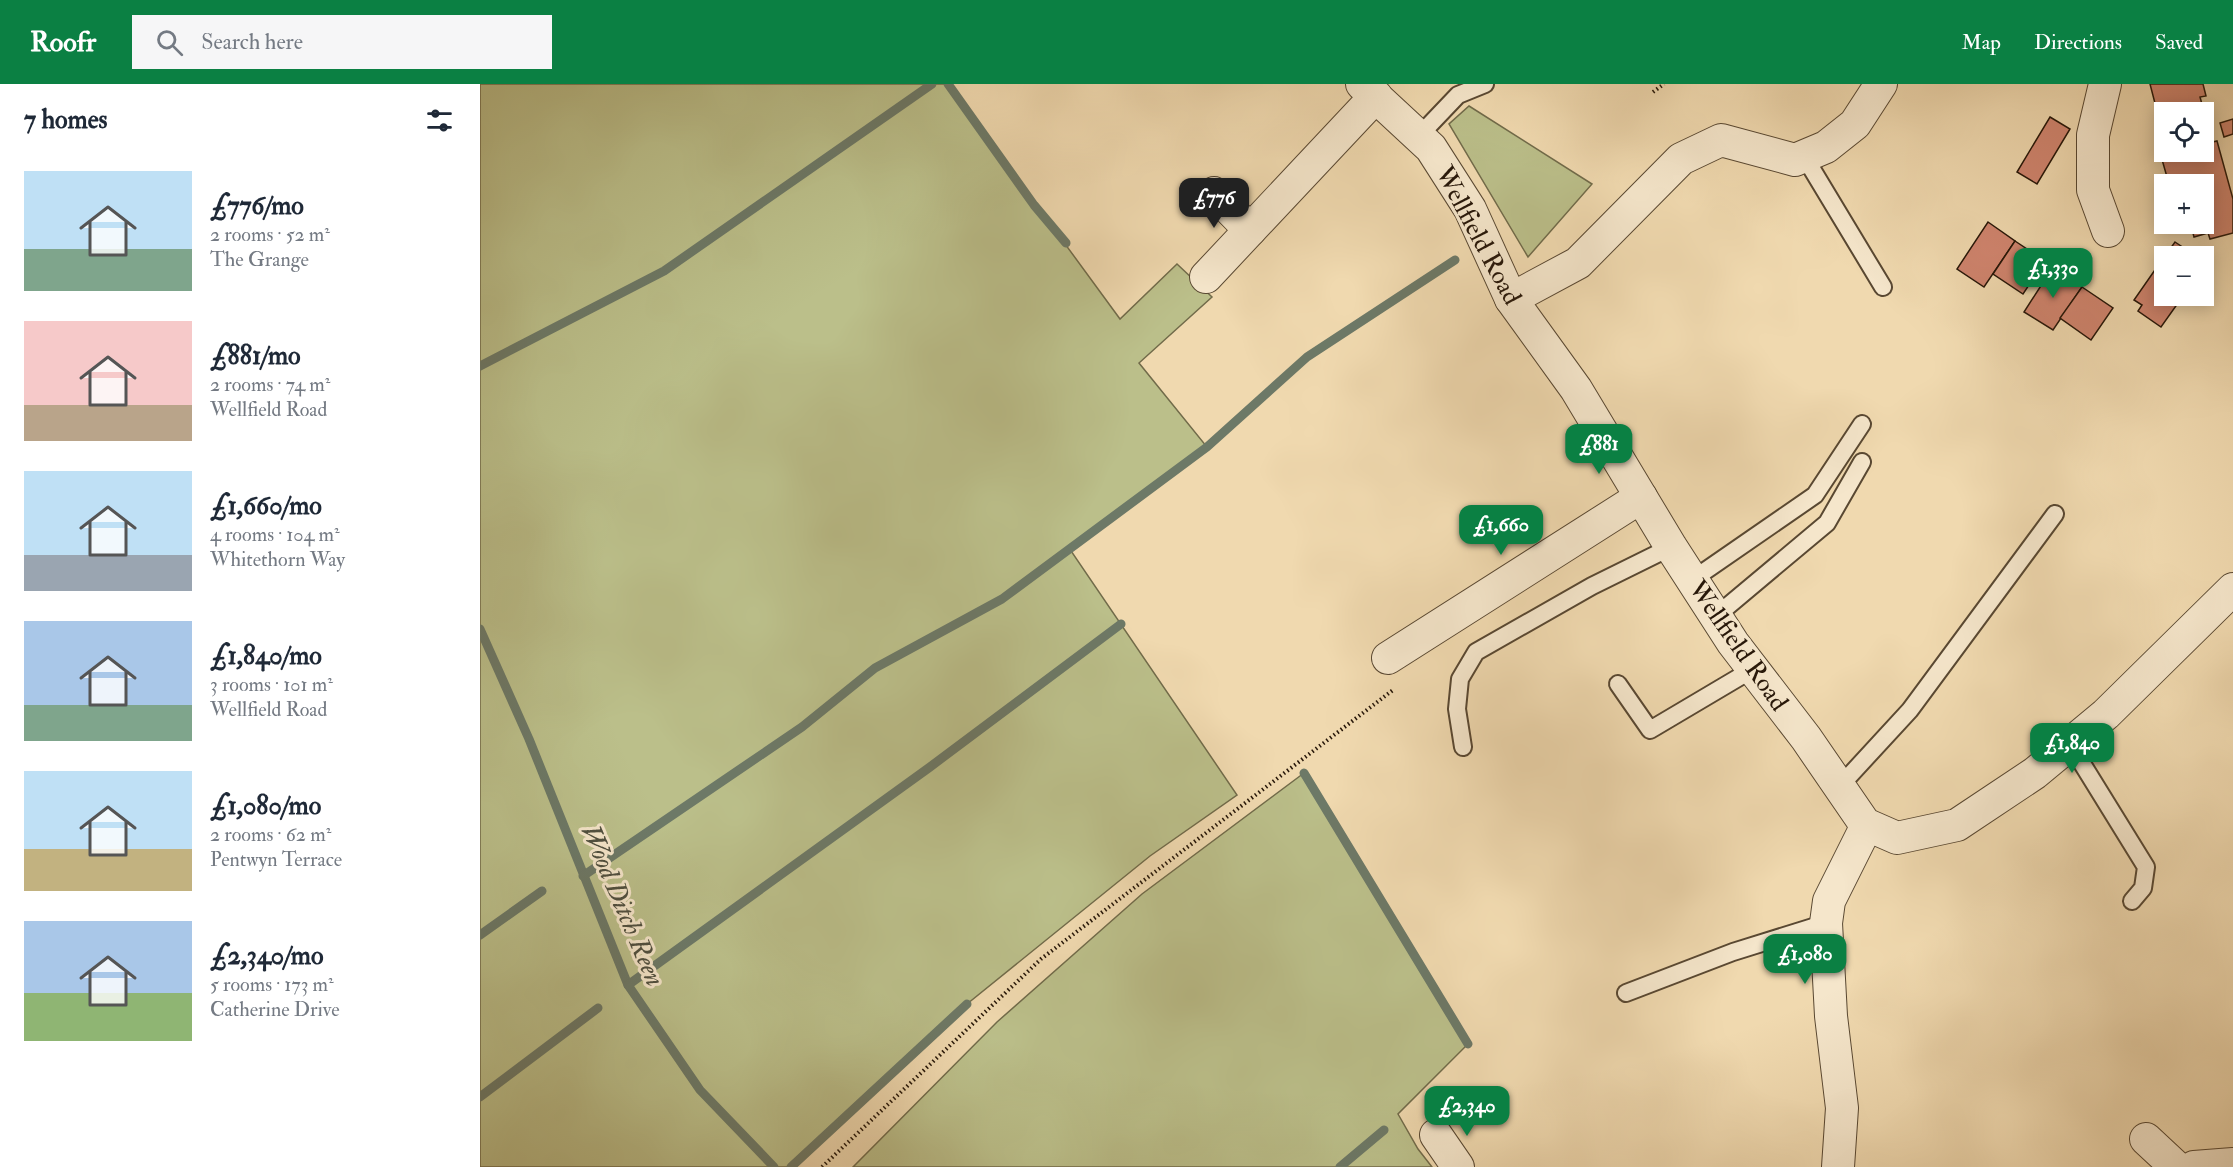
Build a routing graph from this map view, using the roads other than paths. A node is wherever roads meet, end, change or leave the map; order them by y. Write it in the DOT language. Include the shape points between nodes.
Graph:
graph roads {
  1 [pos="1485,84"];
  2 [pos="1881,84"];
  3 [pos="2105,84"];
  4 [pos="1369,90"];
  5 [pos="1418,137"];
  6 [pos="1804,156"];
  7 [pos="1214,193"];
  8 [pos="1250,230"];
  9 [pos="2108,231"];
  10 [pos="1206,277"];
  11 [pos="1883,287"];
  12 [pos="1511,299"];
  13 [pos="1862,424"];
  14 [pos="1862,462"];
  15 [pos="1641,496"];
  16 [pos="2055,514"];
  17 [pos="1671,547"];
  18 [pos="1692,580"];
  19 [pos="2233,589"];
  20 [pos="1716,616"];
  21 [pos="1388,658"];
  22 [pos="1753,669"];
  23 [pos="1618,684"];
  24 [pos="2070,744"];
  25 [pos="1463,747"];
  26 [pos="1840,786"];
  27 [pos="1867,825"];
  28 [pos="2132,901"];
  29 [pos="1826,923"];
  30 [pos="1626,993"];
  31 [pos="1436,1135"];
  32 [pos="2145,1139"];
  33 [pos="2233,1164"];
  34 [pos="1458,1167"];
  35 [pos="1838,1167"];
  36 [pos="2176,1167"];
  37 [pos="2194,1167"];
  1 -- 5 [label="lane" via="1458,95"];
  2 -- 6 [label="street" via="1855,124 1826,147"];
  3 -- 9 [label="street" via="2093,135 2092,190"];
  4 -- 5 [label="street, Wellfield Road"];
  4 -- 8 [label="street"];
  5 -- 12 [label="street, Wellfield Road" via="1431,148 1470,209"];
  6 -- 11 [label="lane"];
  6 -- 12 [label="street" via="1795,160 1721,140 1681,159 1578,263"];
  7 -- 8 [label="street"];
  8 -- 10 [label="street"];
  12 -- 15 [label="street, Wellfield Road" via="1576,390"];
  13 -- 18 [label="lane" via="1815,495"];
  14 -- 20 [label="lane" via="1827,523"];
  15 -- 17 [label="street, Wellfield Road"];
  15 -- 21 [label="street"];
  16 -- 26 [label="lane" via="1910,710"];
  17 -- 18 [label="street, Wellfield Road"];
  17 -- 25 [label="lane" via="1592,586 1476,652 1460,679 1457,709"];
  18 -- 20 [label="street, Wellfield Road"];
  19 -- 24 [label="street" via="2106,714"];
  20 -- 22 [label="street, Wellfield Road"];
  22 -- 23 [label="lane" via="1650,730"];
  22 -- 26 [label="street, Wellfield Road"];
  24 -- 27 [label="street" via="2035,773 1957,825 1897,838"];
  24 -- 28 [label="lane" via="2146,867 2143,888"];
  26 -- 27 [label="street, Wellfield Road"];
  27 -- 29 [label="street" via="1829,901"];
  29 -- 30 [label="lane" via="1733,952"];
  29 -- 35 [label="street" via="1831,1016 1842,1108"];
  31 -- 34 [label="street"];
  32 -- 36 [label="street"];
  33 -- 37 [label="street"];
}
